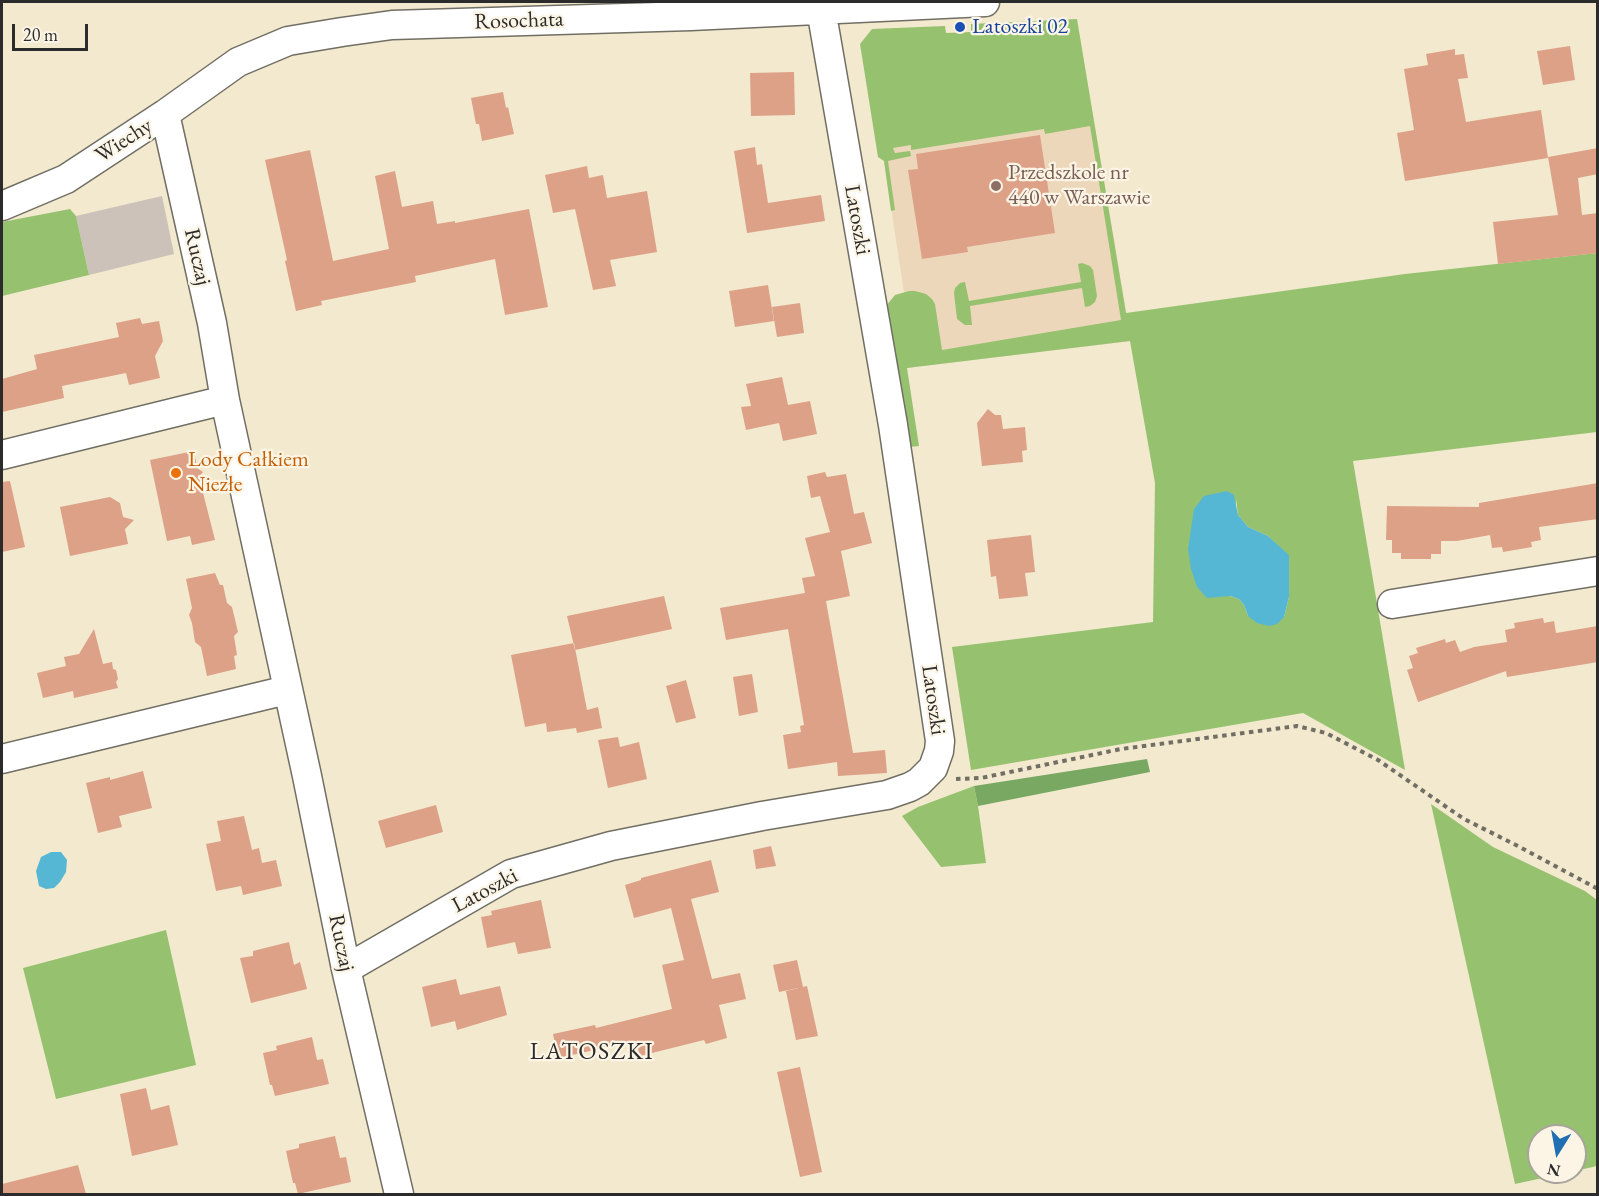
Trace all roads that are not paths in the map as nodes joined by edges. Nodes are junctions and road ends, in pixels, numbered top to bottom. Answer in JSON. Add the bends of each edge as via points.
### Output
{"nodes":[{"id":1,"x":985,"y":2,"type":"edge"},
{"id":2,"x":826,"y":7,"type":"edge"},
{"id":3,"x":238,"y":62,"type":"joint"},
{"id":4,"x":165,"y":114,"type":"junction"},
{"id":5,"x":2,"y":206,"type":"edge"},
{"id":6,"x":225,"y":400,"type":"junction"},
{"id":7,"x":2,"y":455,"type":"edge"},
{"id":8,"x":1598,"y":571,"type":"edge"},
{"id":9,"x":1392,"y":604,"type":"dead end"},
{"id":10,"x":287,"y":690,"type":"junction"},
{"id":11,"x":2,"y":759,"type":"edge"},
{"id":12,"x":346,"y":969,"type":"junction"},
{"id":13,"x":399,"y":1194,"type":"edge"}],
"edges":[{"from":1,"to":2,"type":"street","name":"Rosochata"},
{"from":2,"to":3,"type":"street","name":"Rosochata","via":[[691,16],[392,26],[288,41]]},
{"from":2,"to":12,"type":"street","name":"Latoszki","via":[[940,741],[933,768],[919,782],[887,795],[611,846],[511,874]]},
{"from":3,"to":4,"type":"street","name":"Wiechy"},
{"from":4,"to":5,"type":"street","name":"Wiechy","via":[[66,179]]},
{"from":4,"to":6,"type":"street","name":"Ruczaj","via":[[212,323]]},
{"from":6,"to":7,"type":"street"},
{"from":6,"to":10,"type":"street","name":"Ruczaj"},
{"from":8,"to":9,"type":"street"},
{"from":10,"to":11,"type":"street"},
{"from":10,"to":12,"type":"street","name":"Ruczaj"},
{"from":12,"to":13,"type":"street","name":"Ruczaj"}]}
